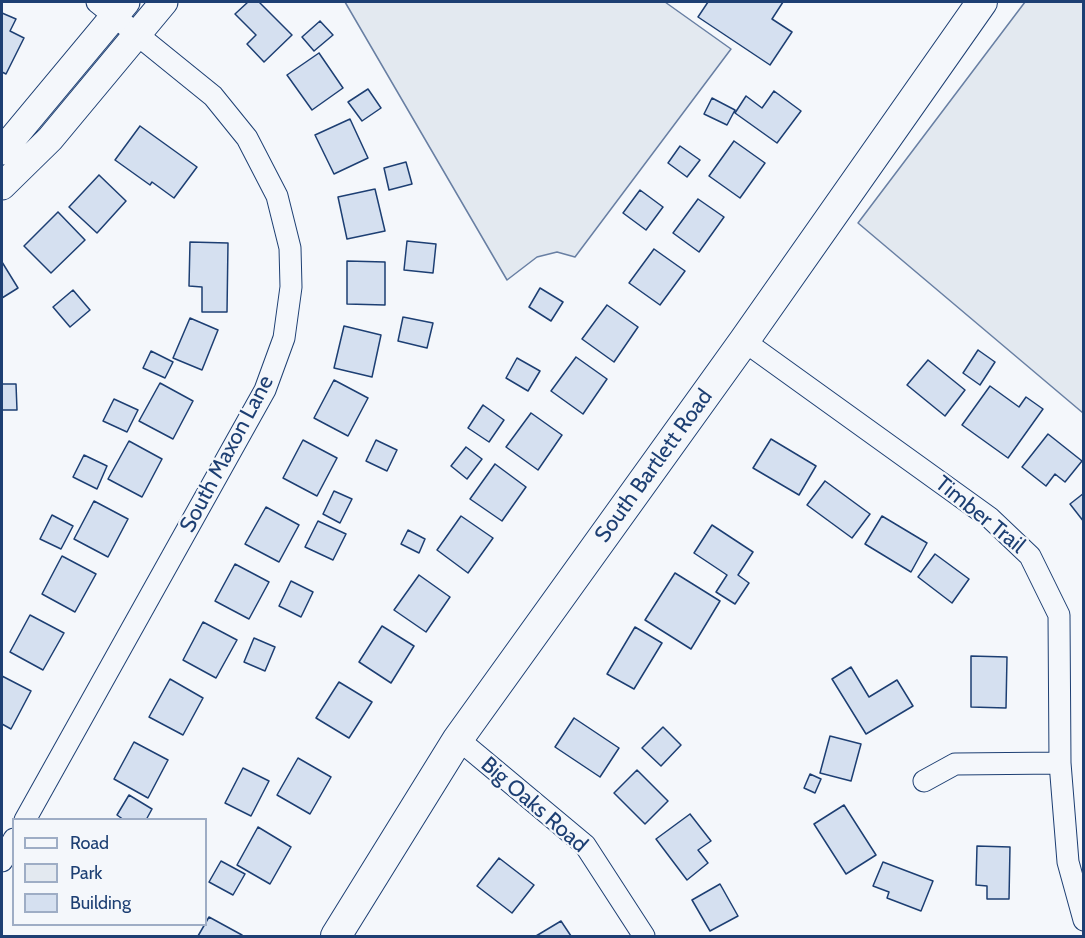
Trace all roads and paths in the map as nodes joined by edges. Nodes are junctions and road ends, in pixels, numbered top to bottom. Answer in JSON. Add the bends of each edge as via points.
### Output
{"nodes":[{"id":1,"x":164,"y":2,"type":"edge"},
{"id":2,"x":982,"y":2,"type":"edge"},
{"id":3,"x":113,"y":6,"type":"edge"},
{"id":4,"x":137,"y":35,"type":"junction"},
{"id":5,"x":2,"y":151,"type":"edge"},
{"id":6,"x":2,"y":186,"type":"edge"},
{"id":7,"x":744,"y":341,"type":"junction"},
{"id":8,"x":459,"y":739,"type":"junction"},
{"id":9,"x":1060,"y":763,"type":"junction"},
{"id":10,"x":924,"y":781,"type":"dead end"},
{"id":11,"x":25,"y":818,"type":"edge"},
{"id":12,"x":12,"y":843,"type":"edge"},
{"id":13,"x":2,"y":861,"type":"edge"},
{"id":14,"x":1083,"y":920,"type":"edge"},
{"id":15,"x":336,"y":936,"type":"edge"},
{"id":16,"x":644,"y":936,"type":"edge"}],
"edges":[{"from":1,"to":4,"type":"street"},
{"from":2,"to":7,"type":"main road","name":"South Bartlett Road"},
{"from":3,"to":4,"type":"street","name":"South Maxon Lane"},
{"from":3,"to":5,"type":"street"},
{"from":4,"to":6,"type":"street","via":[[50,139]]},
{"from":4,"to":11,"type":"street","name":"South Maxon Lane","via":[[213,96],[247,138],[263,166],[277,196],[290,248],[289,312],[265,390]]},
{"from":7,"to":8,"type":"main road","name":"South Bartlett Road"},
{"from":7,"to":9,"type":"street","name":"Timber Trail","via":[[990,518],[1030,556],[1059,615]]},
{"from":8,"to":15,"type":"main road","name":"South Bartlett Road"},
{"from":8,"to":16,"type":"street","name":"Big Oaks Road","via":[[585,845]]},
{"from":9,"to":10,"type":"street","via":[[955,764]]},
{"from":9,"to":14,"type":"street","name":"Timber Trail","via":[[1068,862]]},
{"from":12,"to":13,"type":"street"}]}
